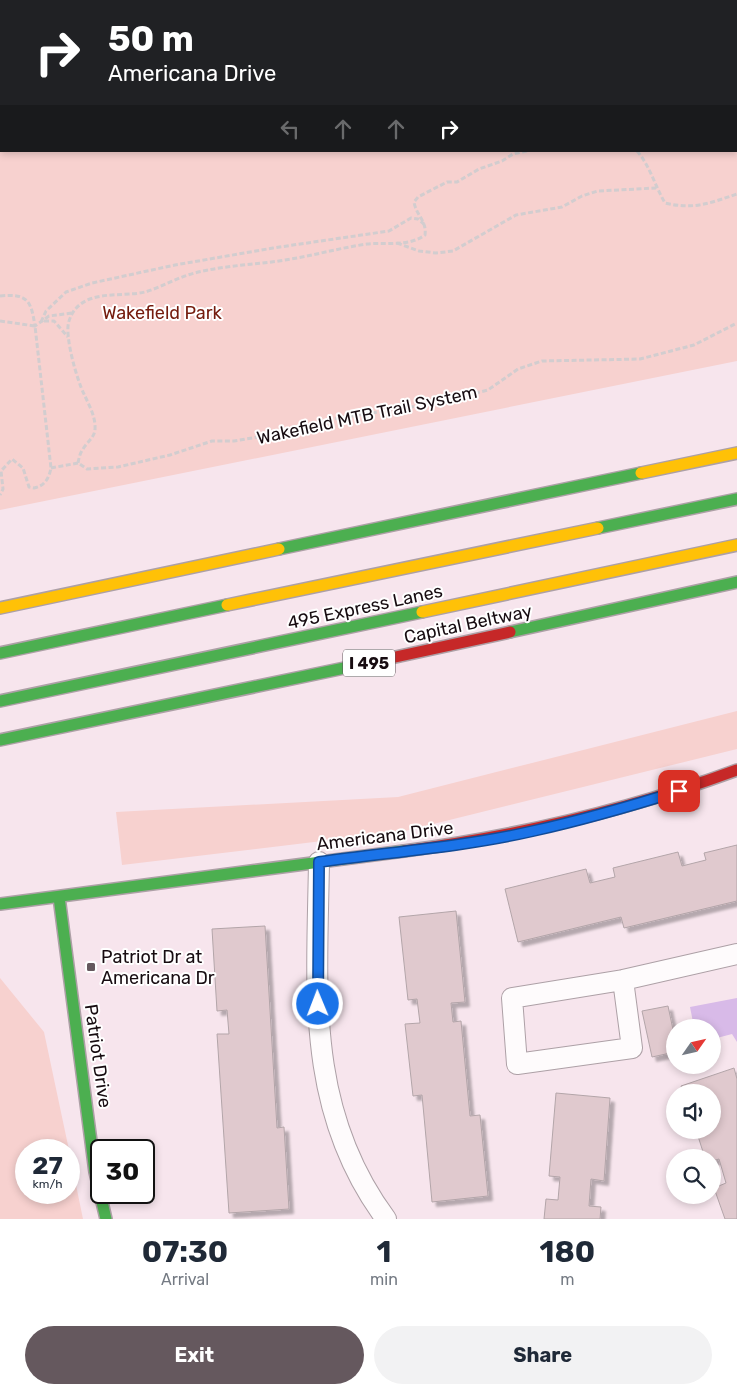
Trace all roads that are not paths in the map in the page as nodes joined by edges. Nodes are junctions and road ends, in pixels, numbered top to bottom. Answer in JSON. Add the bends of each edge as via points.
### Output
{"nodes":[{"id":1,"x":737,"y":453,"type":"edge"},
{"id":2,"x":737,"y":499,"type":"edge"},
{"id":3,"x":737,"y":545,"type":"edge"},
{"id":4,"x":737,"y":582,"type":"edge"},
{"id":5,"x":0,"y":608,"type":"edge"},
{"id":6,"x":0,"y":653,"type":"edge"},
{"id":7,"x":0,"y":701,"type":"edge"},
{"id":8,"x":0,"y":740,"type":"edge"},
{"id":9,"x":737,"y":770,"type":"edge"},
{"id":10,"x":319,"y":862,"type":"junction"},
{"id":11,"x":59,"y":897,"type":"junction"},
{"id":12,"x":0,"y":904,"type":"edge"},
{"id":13,"x":737,"y":954,"type":"edge"},
{"id":14,"x":623,"y":980,"type":"junction"},
{"id":15,"x":106,"y":1219,"type":"edge"},
{"id":16,"x":386,"y":1219,"type":"edge"}],
"edges":[{"from":1,"to":5,"type":"main road"},
{"from":2,"to":6,"type":"main road","name":"495 Express Lanes"},
{"from":3,"to":7,"type":"main road","name":"495 Express Lanes","number":"I 495"},
{"from":4,"to":8,"type":"main road","name":"Capital Beltway","number":"I 495"},
{"from":9,"to":10,"type":"main road","name":"Americana Drive","via":[[608,813],[532,832]]},
{"from":10,"to":11,"type":"main road","name":"Americana Drive"},
{"from":10,"to":16,"type":"street","via":[[318,1022],[324,1070],[345,1150],[354,1171]]},
{"from":11,"to":12,"type":"main road","name":"Americana Drive"},
{"from":11,"to":15,"type":"main road","name":"Patriot Drive","via":[[95,1172]]},
{"from":13,"to":14,"type":"street"},
{"from":14,"to":14,"type":"street","via":[[632,1048],[517,1064],[512,998]]}]}
